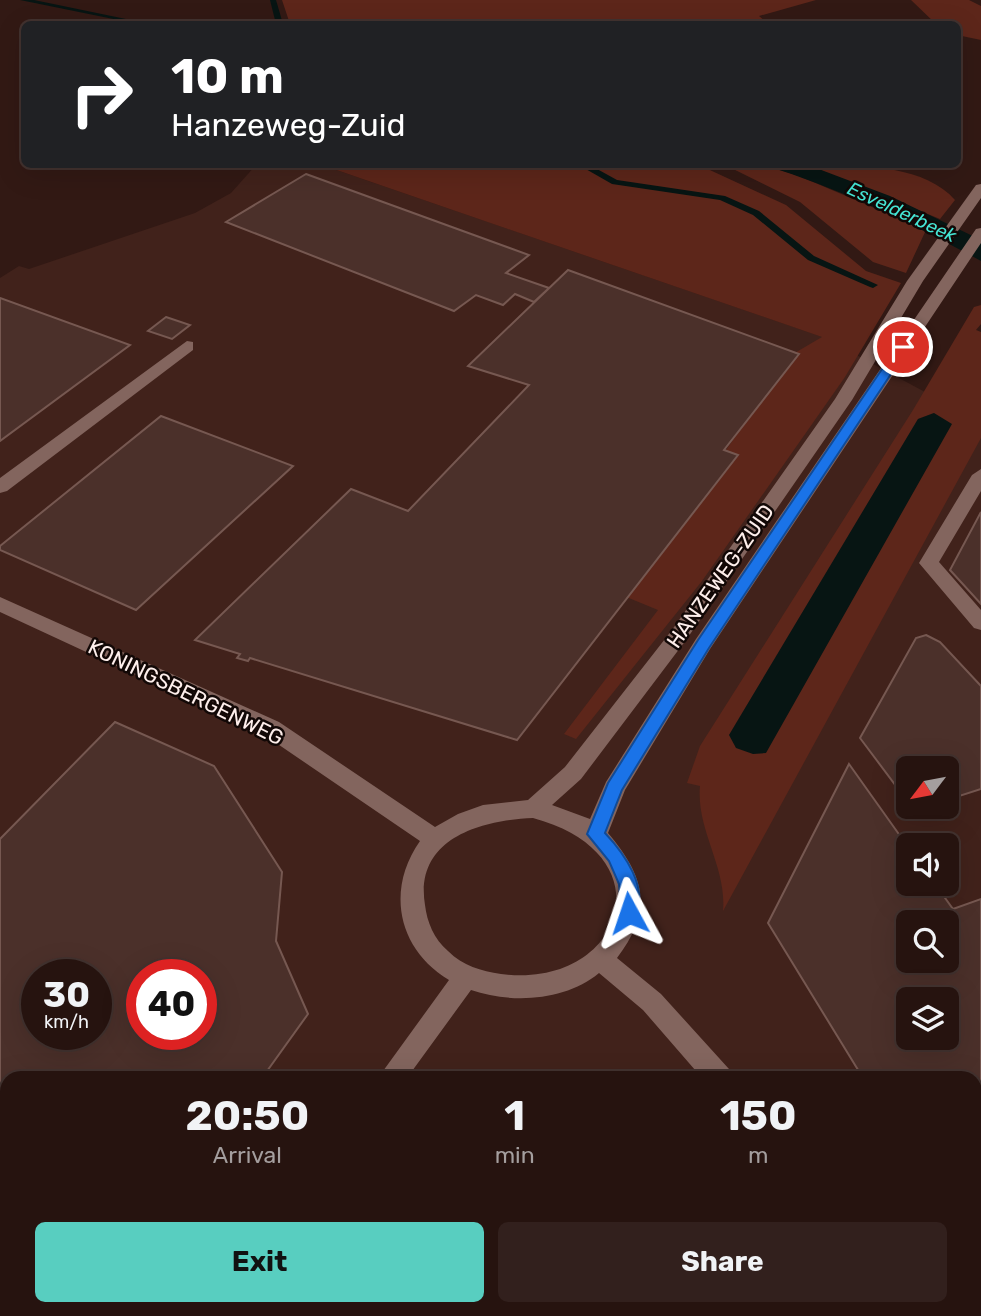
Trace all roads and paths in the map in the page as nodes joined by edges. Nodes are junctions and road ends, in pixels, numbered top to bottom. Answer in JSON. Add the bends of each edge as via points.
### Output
{"nodes":[{"id":1,"x":981,"y":188,"type":"edge"},
{"id":2,"x":981,"y":232,"type":"edge"},
{"id":3,"x":187,"y":346,"type":"dead end"},
{"id":4,"x":981,"y":475,"type":"edge"},
{"id":5,"x":0,"y":487,"type":"edge"},
{"id":6,"x":0,"y":604,"type":"edge"},
{"id":7,"x":981,"y":623,"type":"edge"},
{"id":8,"x":533,"y":809,"type":"junction"},
{"id":9,"x":596,"y":834,"type":"junction"},
{"id":10,"x":435,"y":839,"type":"junction"},
{"id":11,"x":602,"y":960,"type":"junction"},
{"id":12,"x":466,"y":978,"type":"junction"},
{"id":13,"x":396,"y":1071,"type":"edge"},
{"id":14,"x":713,"y":1071,"type":"edge"}],
"edges":[{"from":1,"to":8,"type":"street","name":"HANZEWEG-ZUID","via":[[933,253],[843,400],[679,635],[573,773]]},
{"from":2,"to":9,"type":"street","name":"HANZEWEG-ZUID","via":[[703,644],[614,788]]},
{"from":3,"to":5,"type":"street"},
{"from":4,"to":7,"type":"street","via":[[929,563]]},
{"from":6,"to":10,"type":"street","name":"KONINGSBERGENWEG","via":[[271,728]]},
{"from":8,"to":9,"type":"street","via":[[568,819]]},
{"from":8,"to":10,"type":"street","via":[[497,810],[464,820]]},
{"from":9,"to":11,"type":"street","via":[[616,857],[628,884],[629,913],[618,940]]},
{"from":10,"to":12,"type":"street","via":[[418,861],[410,886],[411,912],[421,938],[439,960]]},
{"from":11,"to":12,"type":"street","via":[[569,980],[535,989],[500,987]]},
{"from":11,"to":14,"type":"street","via":[[652,1002]]},
{"from":12,"to":13,"type":"street"}]}
